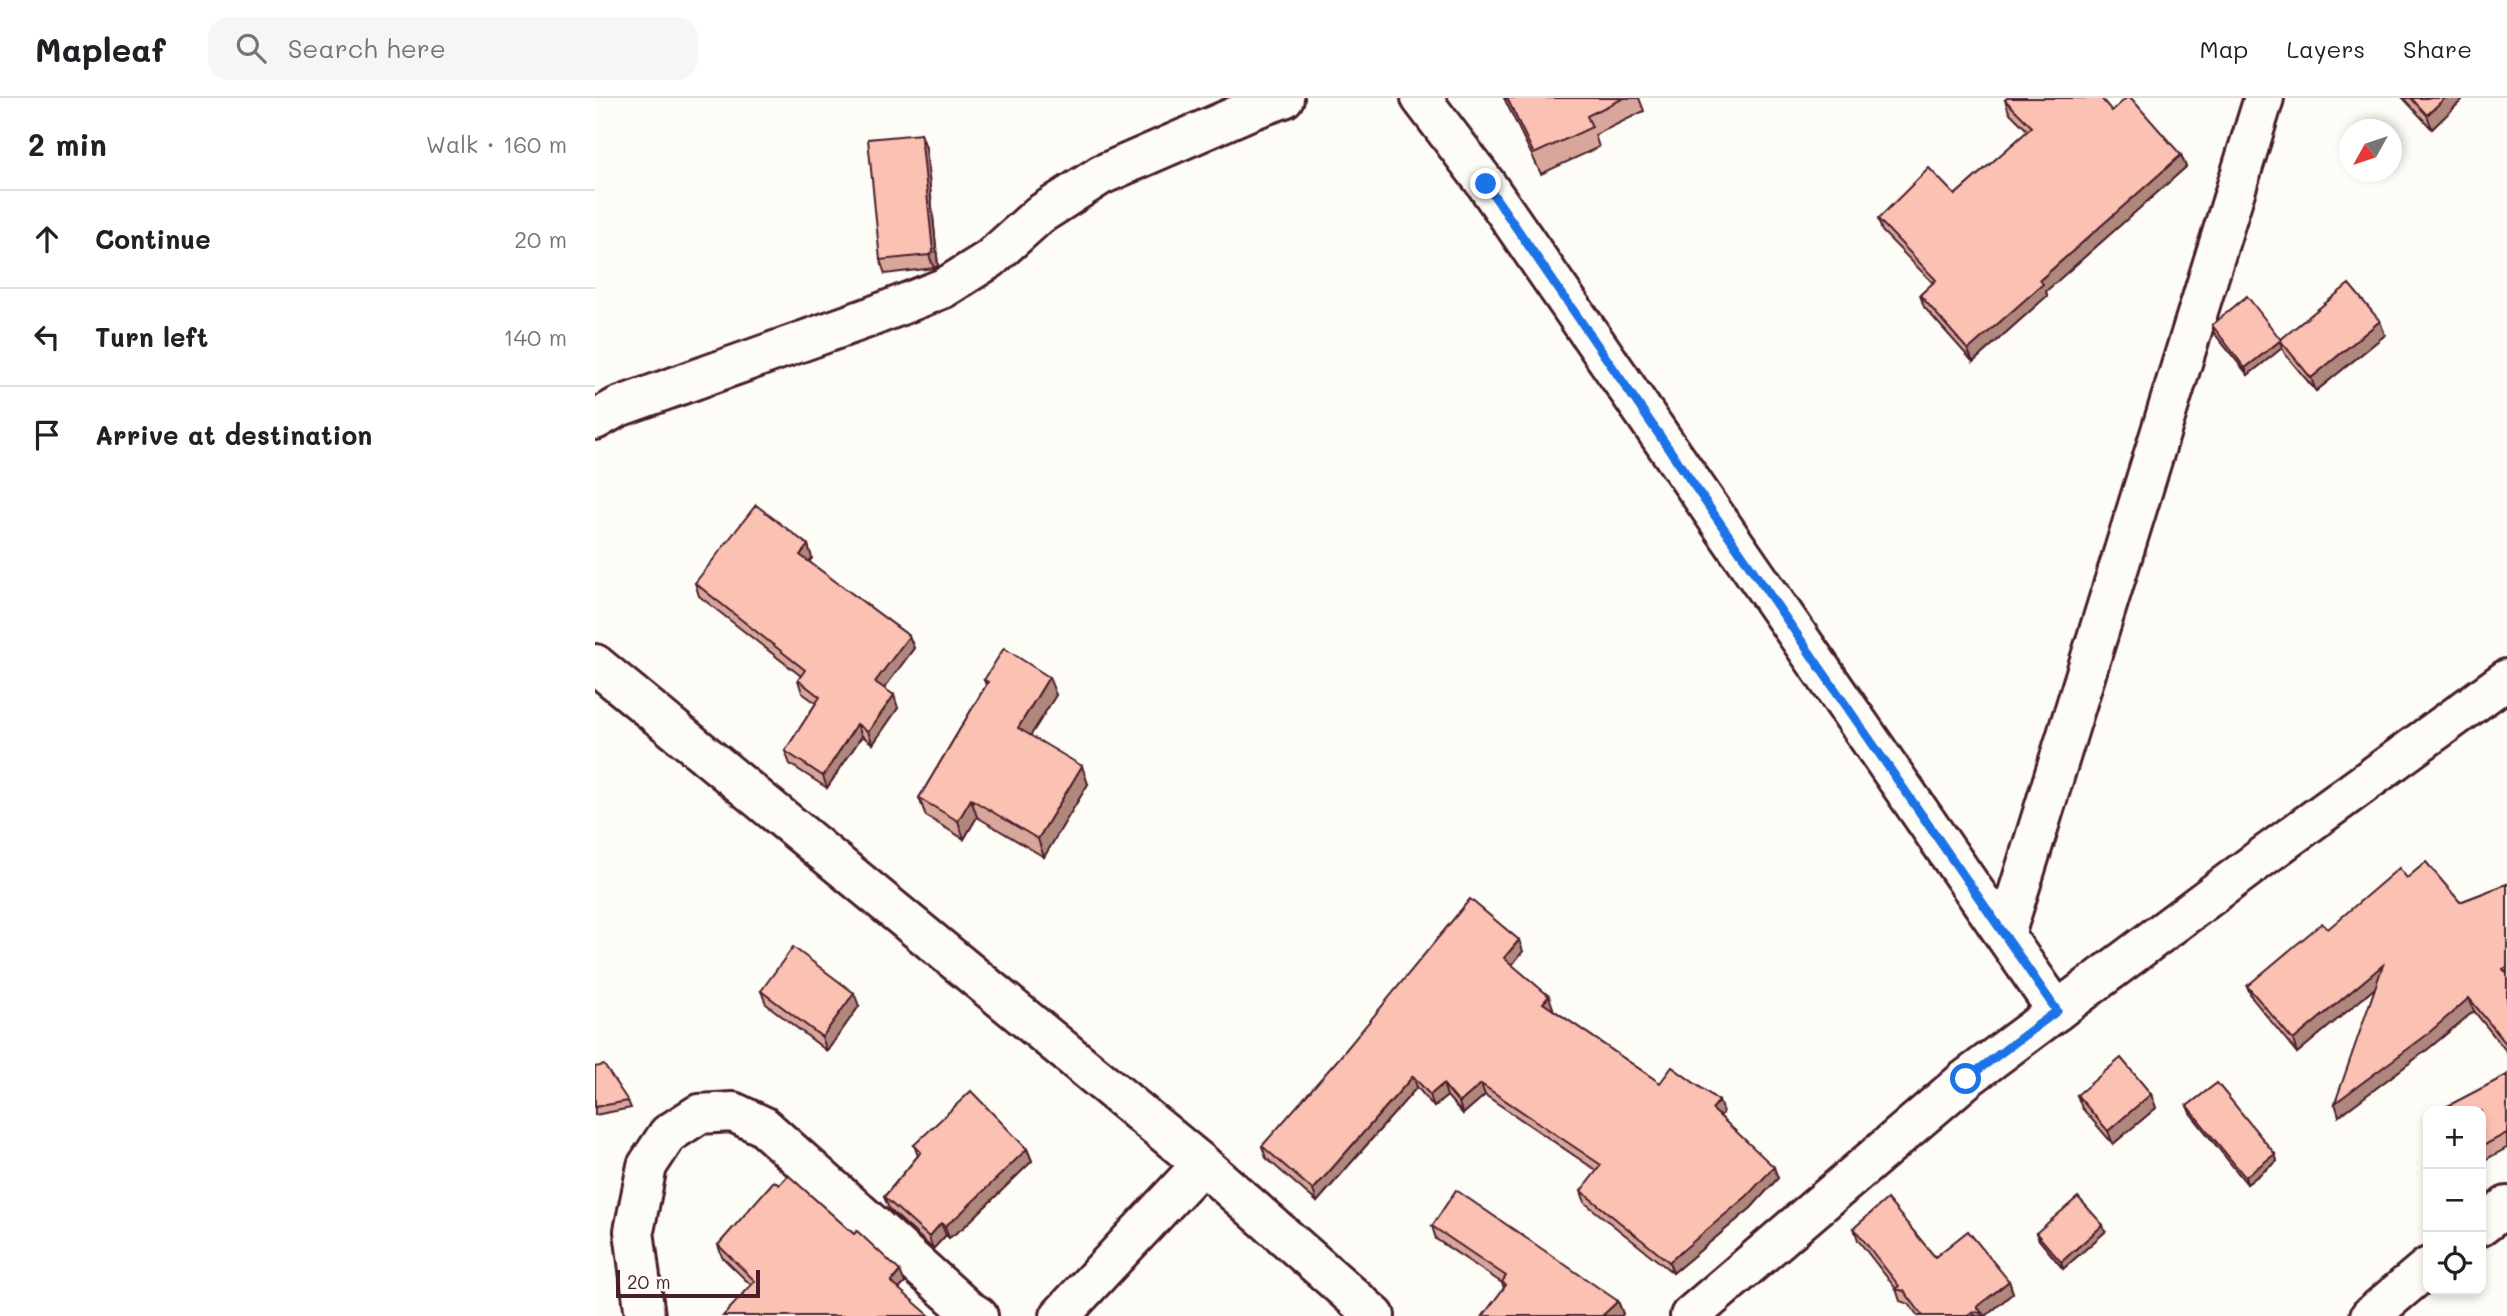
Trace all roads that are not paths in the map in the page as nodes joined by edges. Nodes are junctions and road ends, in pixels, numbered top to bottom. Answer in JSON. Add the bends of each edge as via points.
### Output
{"nodes":[{"id":1,"x":1284,"y":98,"type":"edge"},
{"id":2,"x":1421,"y":98,"type":"edge"},
{"id":3,"x":2264,"y":98,"type":"edge"},
{"id":4,"x":595,"y":420,"type":"edge"},
{"id":5,"x":595,"y":664,"type":"edge"},
{"id":6,"x":2507,"y":680,"type":"edge"},
{"id":7,"x":2005,"y":935,"type":"junction"},
{"id":8,"x":2057,"y":1011,"type":"junction"},
{"id":9,"x":1202,"y":1164,"type":"junction"},
{"id":10,"x":2507,"y":1206,"type":"edge"},
{"id":11,"x":2486,"y":1222,"type":"edge"},
{"id":12,"x":2423,"y":1271,"type":"edge"},
{"id":13,"x":645,"y":1316,"type":"edge"},
{"id":14,"x":978,"y":1316,"type":"edge"},
{"id":15,"x":1060,"y":1316,"type":"edge"},
{"id":16,"x":1375,"y":1316,"type":"edge"},
{"id":17,"x":1690,"y":1316,"type":"edge"},
{"id":18,"x":2370,"y":1316,"type":"edge"}],
"edges":[{"from":1,"to":4,"type":"street","via":[[1101,175],[1038,215],[991,260],[944,288],[618,407]]},
{"from":2,"to":7,"type":"street","via":[[1486,184]]},
{"from":3,"to":7,"type":"street"},
{"from":5,"to":9,"type":"street"},
{"from":6,"to":8,"type":"street"},
{"from":7,"to":8,"type":"street"},
{"from":8,"to":17,"type":"street","via":[[1966,1079]]},
{"from":9,"to":15,"type":"street"},
{"from":9,"to":16,"type":"street"},
{"from":10,"to":11,"type":"street"},
{"from":12,"to":18,"type":"street"},
{"from":13,"to":14,"type":"street","via":[[634,1231],[647,1166],[668,1134],[699,1114],[733,1112],[763,1126]]}]}
